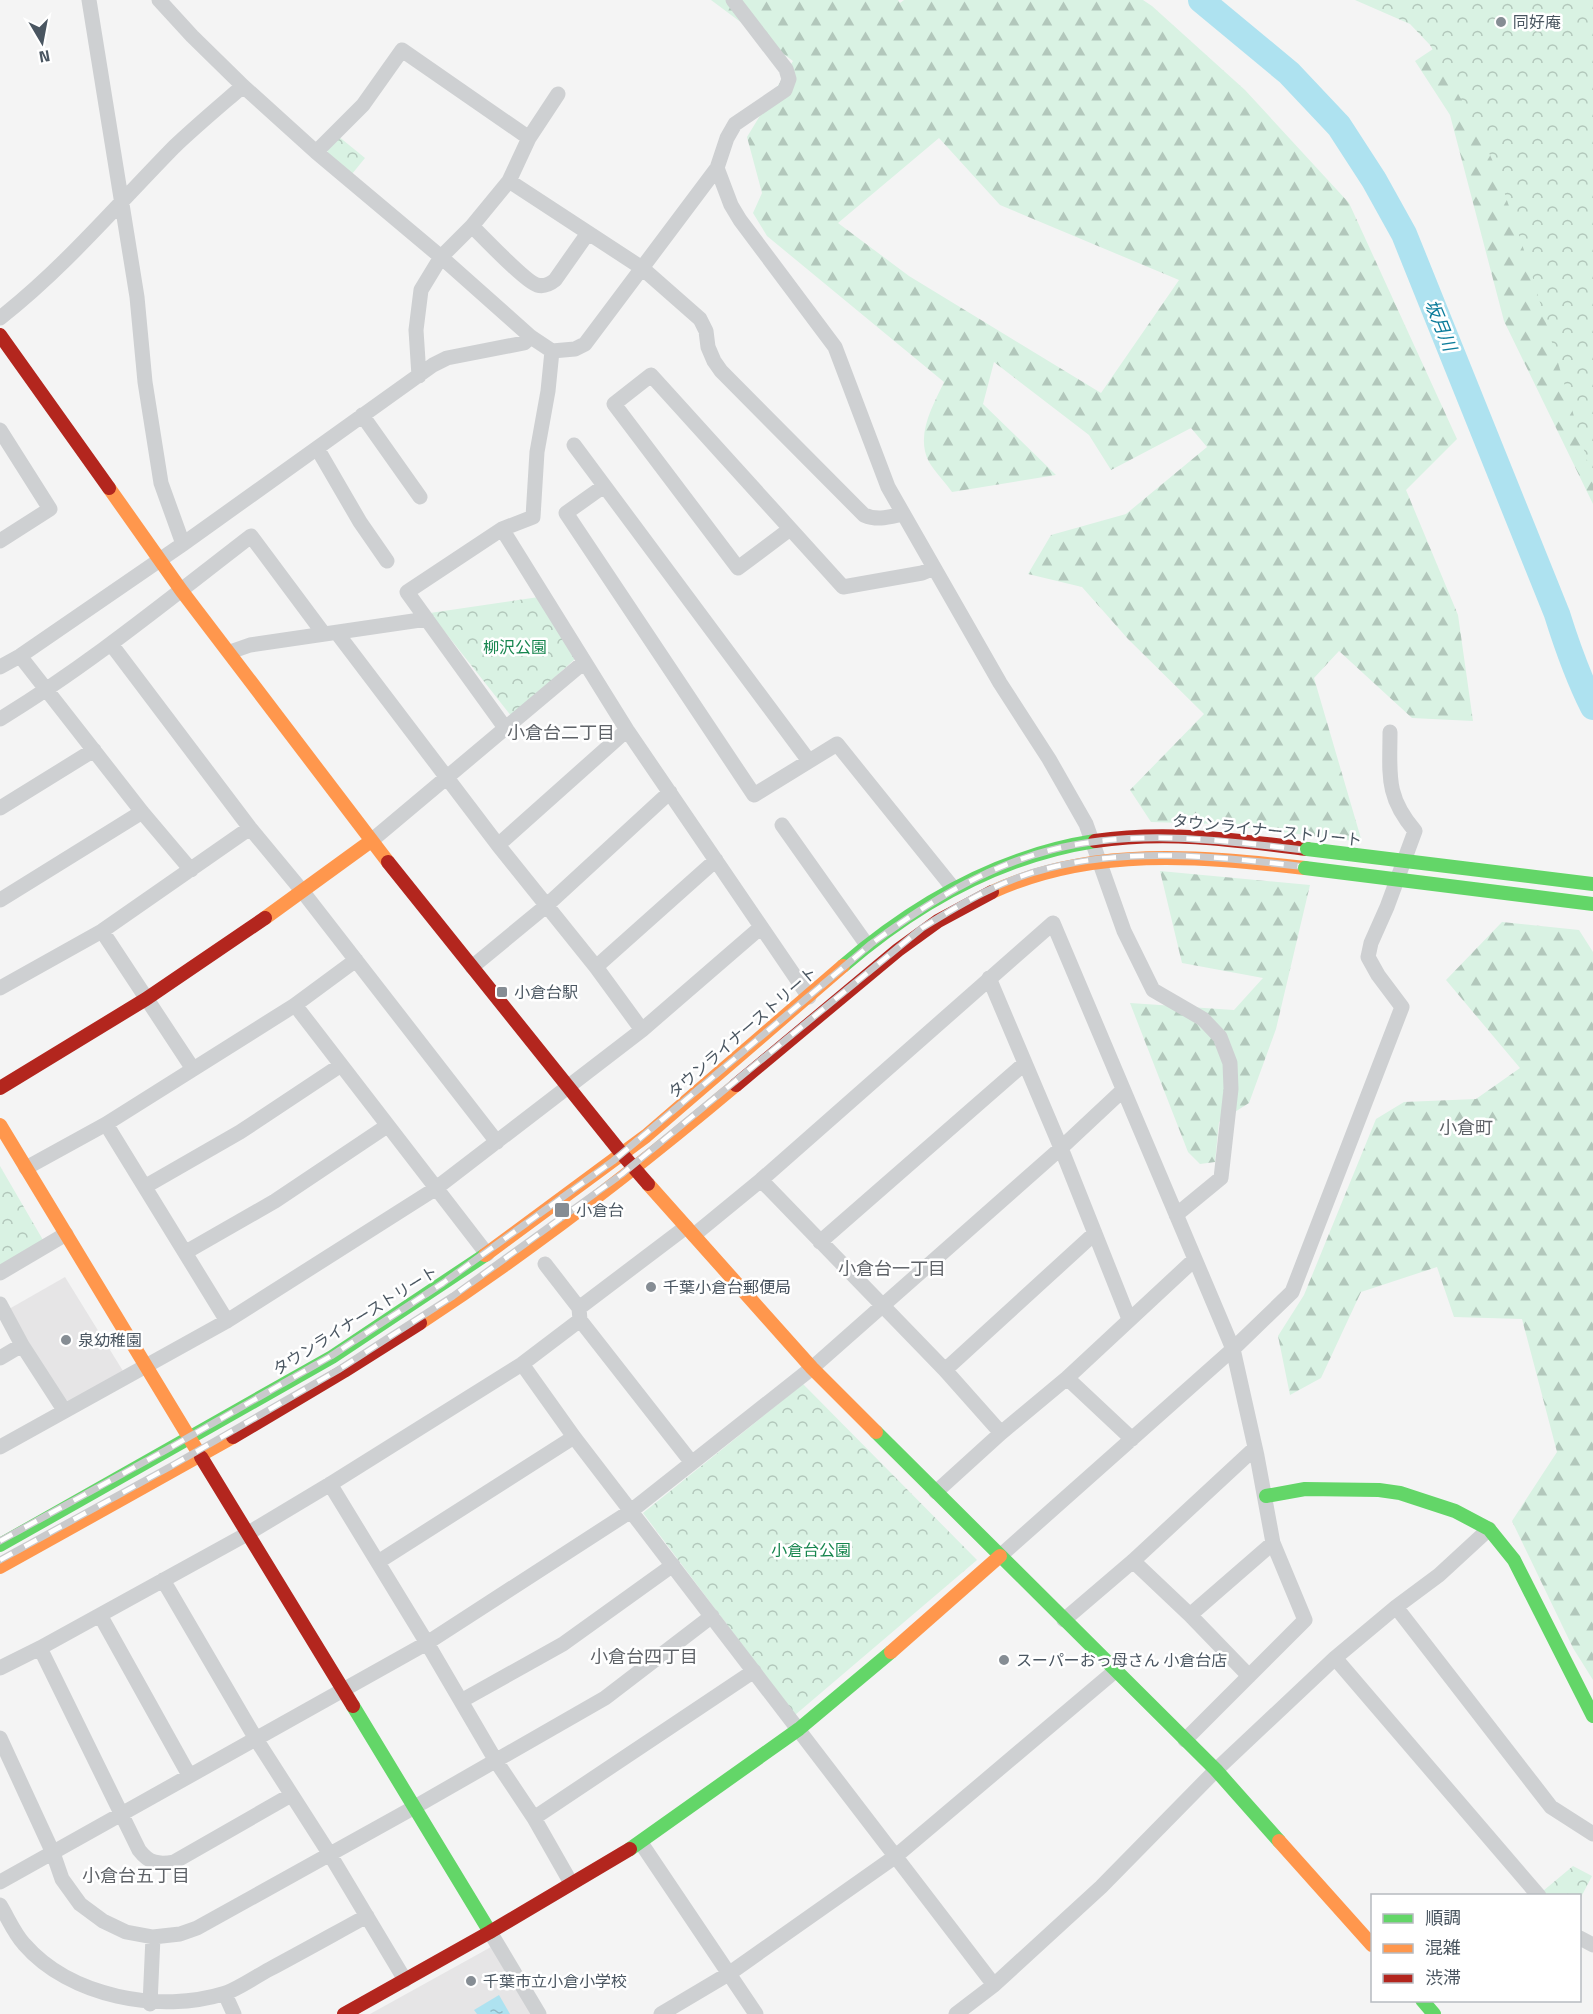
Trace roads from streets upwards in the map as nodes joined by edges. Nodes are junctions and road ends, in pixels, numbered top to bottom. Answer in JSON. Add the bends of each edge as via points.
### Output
{"nodes":[{"id":1,"x":89,"y":0,"type":"edge"},
{"id":2,"x":159,"y":0,"type":"edge"},
{"id":3,"x":734,"y":0,"type":"edge"},
{"id":4,"x":243,"y":86,"type":"junction"},
{"id":5,"x":558,"y":94,"type":"dead end"},
{"id":6,"x":529,"y":138,"type":"junction"},
{"id":7,"x":316,"y":152,"type":"junction"},
{"id":8,"x":717,"y":168,"type":"junction"},
{"id":9,"x":509,"y":180,"type":"junction"},
{"id":10,"x":122,"y":202,"type":"junction"},
{"id":11,"x":472,"y":226,"type":"junction"},
{"id":12,"x":588,"y":233,"type":"junction"},
{"id":13,"x":441,"y":257,"type":"junction"},
{"id":14,"x":642,"y":268,"type":"junction"},
{"id":15,"x":0,"y":318,"type":"edge"},
{"id":16,"x":0,"y":335,"type":"edge"},
{"id":17,"x":531,"y":337,"type":"junction"},
{"id":18,"x":552,"y":351,"type":"junction"},
{"id":19,"x":419,"y":376,"type":"junction"},
{"id":20,"x":362,"y":415,"type":"junction"},
{"id":21,"x":0,"y":430,"type":"edge"},
{"id":22,"x":574,"y":445,"type":"dead end"},
{"id":23,"x":317,"y":448,"type":"junction"},
{"id":24,"x":604,"y":486,"type":"junction"},
{"id":25,"x":420,"y":496,"type":"dead end"},
{"id":26,"x":903,"y":514,"type":"junction"},
{"id":27,"x":502,"y":529,"type":"junction"},
{"id":28,"x":790,"y":529,"type":"junction"},
{"id":29,"x":0,"y":541,"type":"edge"},
{"id":30,"x":183,"y":544,"type":"junction"},
{"id":31,"x":160,"y":560,"type":"junction"},
{"id":32,"x":387,"y":561,"type":"dead end"},
{"id":33,"x":934,"y":568,"type":"junction"},
{"id":34,"x":181,"y":590,"type":"junction"},
{"id":35,"x":427,"y":619,"type":"junction"},
{"id":36,"x":331,"y":634,"type":"junction"},
{"id":37,"x":111,"y":644,"type":"junction"},
{"id":38,"x":230,"y":652,"type":"junction"},
{"id":39,"x":20,"y":656,"type":"junction"},
{"id":40,"x":583,"y":663,"type":"junction"},
{"id":41,"x":0,"y":667,"type":"edge"},
{"id":42,"x":48,"y":690,"type":"junction"},
{"id":43,"x":0,"y":719,"type":"edge"},
{"id":44,"x":506,"y":729,"type":"junction"},
{"id":45,"x":627,"y":730,"type":"junction"},
{"id":46,"x":1390,"y":732,"type":"dead end"},
{"id":47,"x":94,"y":750,"type":"junction"},
{"id":48,"x":809,"y":761,"type":"junction"},
{"id":49,"x":447,"y":778,"type":"junction"},
{"id":50,"x":670,"y":792,"type":"junction"},
{"id":51,"x":0,"y":808,"type":"edge"},
{"id":52,"x":142,"y":812,"type":"junction"},
{"id":53,"x":782,"y":825,"type":"dead end"},
{"id":54,"x":250,"y":828,"type":"junction"},
{"id":55,"x":1092,"y":840,"type":"junction"},
{"id":56,"x":371,"y":841,"type":"junction"},
{"id":57,"x":498,"y":844,"type":"junction"},
{"id":58,"x":716,"y":860,"type":"junction"},
{"id":59,"x":1100,"y":861,"type":"junction"},
{"id":60,"x":191,"y":870,"type":"junction"},
{"id":61,"x":1593,"y":884,"type":"edge"},
{"id":62,"x":953,"y":888,"type":"junction"},
{"id":63,"x":303,"y":892,"type":"junction"},
{"id":64,"x":0,"y":900,"type":"edge"},
{"id":65,"x":1593,"y":904,"type":"edge"},
{"id":66,"x":546,"y":906,"type":"junction"},
{"id":67,"x":760,"y":928,"type":"junction"},
{"id":68,"x":102,"y":931,"type":"junction"},
{"id":69,"x":867,"y":945,"type":"junction"},
{"id":70,"x":356,"y":960,"type":"junction"},
{"id":71,"x":472,"y":967,"type":"junction"},
{"id":72,"x":596,"y":967,"type":"junction"},
{"id":73,"x":989,"y":978,"type":"junction"},
{"id":74,"x":2,"y":983,"type":"edge"},
{"id":75,"x":809,"y":996,"type":"junction"},
{"id":76,"x":146,"y":999,"type":"junction"},
{"id":77,"x":295,"y":1005,"type":"junction"},
{"id":78,"x":642,"y":1030,"type":"junction"},
{"id":79,"x":1025,"y":1063,"type":"junction"},
{"id":80,"x":341,"y":1065,"type":"junction"},
{"id":81,"x":193,"y":1069,"type":"junction"},
{"id":82,"x":0,"y":1088,"type":"edge"},
{"id":83,"x":569,"y":1088,"type":"junction"},
{"id":84,"x":1123,"y":1090,"type":"junction"},
{"id":85,"x":0,"y":1125,"type":"edge"},
{"id":86,"x":106,"y":1125,"type":"junction"},
{"id":87,"x":387,"y":1126,"type":"junction"},
{"id":88,"x":497,"y":1142,"type":"junction"},
{"id":89,"x":1061,"y":1148,"type":"junction"},
{"id":90,"x":622,"y":1154,"type":"junction"},
{"id":91,"x":26,"y":1168,"type":"junction"},
{"id":92,"x":635,"y":1168,"type":"junction"},
{"id":93,"x":761,"y":1180,"type":"junction"},
{"id":94,"x":146,"y":1186,"type":"junction"},
{"id":95,"x":435,"y":1189,"type":"junction"},
{"id":96,"x":1176,"y":1215,"type":"junction"},
{"id":97,"x":690,"y":1231,"type":"junction"},
{"id":98,"x":1095,"y":1233,"type":"junction"},
{"id":99,"x":66,"y":1234,"type":"junction"},
{"id":100,"x":820,"y":1242,"type":"junction"},
{"id":101,"x":186,"y":1252,"type":"junction"},
{"id":102,"x":487,"y":1254,"type":"junction"},
{"id":103,"x":1195,"y":1259,"type":"junction"},
{"id":104,"x":544,"y":1264,"type":"dead end"},
{"id":105,"x":0,"y":1273,"type":"edge"},
{"id":106,"x":0,"y":1304,"type":"edge"},
{"id":107,"x":881,"y":1305,"type":"junction"},
{"id":108,"x":580,"y":1314,"type":"junction"},
{"id":109,"x":1129,"y":1319,"type":"junction"},
{"id":110,"x":227,"y":1321,"type":"junction"},
{"id":111,"x":22,"y":1345,"type":"junction"},
{"id":112,"x":1233,"y":1349,"type":"junction"},
{"id":113,"x":0,"y":1358,"type":"edge"},
{"id":114,"x":522,"y":1364,"type":"junction"},
{"id":115,"x":147,"y":1367,"type":"junction"},
{"id":116,"x":812,"y":1368,"type":"junction"},
{"id":117,"x":945,"y":1370,"type":"junction"},
{"id":118,"x":1067,"y":1378,"type":"junction"},
{"id":119,"x":64,"y":1410,"type":"junction"},
{"id":120,"x":1001,"y":1433,"type":"junction"},
{"id":121,"x":574,"y":1437,"type":"junction"},
{"id":122,"x":190,"y":1438,"type":"junction"},
{"id":123,"x":1132,"y":1439,"type":"junction"},
{"id":124,"x":0,"y":1447,"type":"edge"},
{"id":125,"x":1256,"y":1448,"type":"junction"},
{"id":126,"x":201,"y":1455,"type":"junction"},
{"id":127,"x":692,"y":1463,"type":"junction"},
{"id":128,"x":330,"y":1484,"type":"junction"},
{"id":129,"x":936,"y":1492,"type":"junction"},
{"id":130,"x":1266,"y":1496,"type":"junction"},
{"id":131,"x":631,"y":1511,"type":"junction"},
{"id":132,"x":1490,"y":1529,"type":"junction"},
{"id":133,"x":247,"y":1534,"type":"junction"},
{"id":134,"x":1273,"y":1543,"type":"junction"},
{"id":135,"x":0,"y":1545,"type":"edge"},
{"id":136,"x":1000,"y":1556,"type":"junction"},
{"id":137,"x":1133,"y":1561,"type":"junction"},
{"id":138,"x":378,"y":1562,"type":"junction"},
{"id":139,"x":673,"y":1565,"type":"junction"},
{"id":140,"x":0,"y":1567,"type":"edge"},
{"id":141,"x":163,"y":1580,"type":"junction"},
{"id":142,"x":1396,"y":1607,"type":"junction"},
{"id":143,"x":100,"y":1615,"type":"junction"},
{"id":144,"x":1190,"y":1615,"type":"junction"},
{"id":145,"x":712,"y":1616,"type":"junction"},
{"id":146,"x":1064,"y":1620,"type":"junction"},
{"id":147,"x":428,"y":1643,"type":"junction"},
{"id":148,"x":40,"y":1648,"type":"junction"},
{"id":149,"x":1335,"y":1658,"type":"junction"},
{"id":150,"x":0,"y":1668,"type":"edge"},
{"id":151,"x":754,"y":1671,"type":"junction"},
{"id":152,"x":1114,"y":1671,"type":"junction"},
{"id":153,"x":1249,"y":1676,"type":"junction"},
{"id":154,"x":341,"y":1690,"type":"junction"},
{"id":155,"x":461,"y":1701,"type":"junction"},
{"id":156,"x":1593,"y":1716,"type":"edge"},
{"id":157,"x":799,"y":1729,"type":"junction"},
{"id":158,"x":0,"y":1738,"type":"edge"},
{"id":159,"x":256,"y":1739,"type":"junction"},
{"id":160,"x":1185,"y":1740,"type":"junction"},
{"id":161,"x":496,"y":1761,"type":"junction"},
{"id":162,"x":1216,"y":1770,"type":"junction"},
{"id":163,"x":189,"y":1775,"type":"junction"},
{"id":164,"x":291,"y":1796,"type":"junction"},
{"id":165,"x":413,"y":1808,"type":"junction"},
{"id":166,"x":122,"y":1815,"type":"junction"},
{"id":167,"x":534,"y":1818,"type":"junction"},
{"id":168,"x":1593,"y":1834,"type":"edge"},
{"id":169,"x":641,"y":1843,"type":"junction"},
{"id":170,"x":53,"y":1853,"type":"junction"},
{"id":171,"x":329,"y":1853,"type":"junction"},
{"id":172,"x":896,"y":1856,"type":"junction"},
{"id":173,"x":0,"y":1882,"type":"edge"},
{"id":174,"x":571,"y":1883,"type":"junction"},
{"id":175,"x":1537,"y":1894,"type":"edge"},
{"id":176,"x":0,"y":1905,"type":"edge"},
{"id":177,"x":367,"y":1916,"type":"junction"},
{"id":178,"x":490,"y":1932,"type":"junction"},
{"id":179,"x":153,"y":1937,"type":"junction"},
{"id":180,"x":1371,"y":1944,"type":"edge"},
{"id":181,"x":730,"y":1973,"type":"junction"},
{"id":182,"x":405,"y":1980,"type":"junction"},
{"id":183,"x":994,"y":1985,"type":"junction"},
{"id":184,"x":225,"y":1994,"type":"junction"},
{"id":185,"x":1423,"y":2002,"type":"edge"},
{"id":186,"x":150,"y":2004,"type":"junction"},
{"id":187,"x":234,"y":2014,"type":"edge"},
{"id":188,"x":344,"y":2014,"type":"edge"},
{"id":189,"x":539,"y":2014,"type":"edge"},
{"id":190,"x":661,"y":2014,"type":"edge"},
{"id":191,"x":756,"y":2014,"type":"edge"},
{"id":192,"x":956,"y":2014,"type":"edge"},
{"id":193,"x":1434,"y":2014,"type":"edge"}],
"edges":[{"from":1,"to":10,"type":"street"},
{"from":2,"to":4,"type":"street"},
{"from":3,"to":8,"type":"street","via":[[786,69],[789,79],[785,90],[735,124]]},
{"from":4,"to":7,"type":"street"},
{"from":4,"to":10,"type":"street","via":[[175,146]]},
{"from":5,"to":6,"type":"street"},
{"from":6,"to":7,"type":"street","via":[[402,50],[363,105]]},
{"from":6,"to":9,"type":"street"},
{"from":7,"to":13,"type":"street"},
{"from":8,"to":14,"type":"street"},
{"from":8,"to":26,"type":"street","via":[[730,205],[835,347],[888,487]]},
{"from":9,"to":11,"type":"street"},
{"from":9,"to":12,"type":"street"},
{"from":10,"to":15,"type":"street","via":[[29,296]]},
{"from":10,"to":30,"type":"street","via":[[161,483]]},
{"from":11,"to":12,"type":"street","via":[[529,280],[541,286],[555,280]]},
{"from":11,"to":13,"type":"street"},
{"from":12,"to":14,"type":"street"},
{"from":13,"to":17,"type":"street"},
{"from":13,"to":19,"type":"street","via":[[421,290],[416,330]]},
{"from":14,"to":18,"type":"street","via":[[585,344]]},
{"from":14,"to":26,"type":"street","via":[[700,319],[721,371],[864,515],[885,519]]},
{"from":16,"to":31,"type":"street"},
{"from":17,"to":18,"type":"street"},
{"from":17,"to":19,"type":"street","via":[[524,343],[447,358]]},
{"from":18,"to":27,"type":"street","via":[[537,452],[533,518]]},
{"from":19,"to":20,"type":"street"},
{"from":20,"to":23,"type":"street"},
{"from":20,"to":25,"type":"street"},
{"from":21,"to":29,"type":"street","via":[[50,510]]},
{"from":22,"to":24,"type":"street"},
{"from":23,"to":30,"type":"street"},
{"from":23,"to":32,"type":"street"},
{"from":24,"to":48,"type":"street"},
{"from":24,"to":48,"type":"street","via":[[567,513],[754,795]]},
{"from":26,"to":33,"type":"street"},
{"from":27,"to":35,"type":"street","via":[[407,592]]},
{"from":27,"to":40,"type":"street"},
{"from":28,"to":28,"type":"street","via":[[738,568],[614,404],[651,375]]},
{"from":28,"to":33,"type":"street","via":[[843,587]]},
{"from":30,"to":31,"type":"street"},
{"from":31,"to":34,"type":"street"},
{"from":31,"to":39,"type":"street"},
{"from":33,"to":55,"type":"street","via":[[1049,759]]},
{"from":34,"to":36,"type":"street","via":[[251,536]]},
{"from":34,"to":37,"type":"street"},
{"from":34,"to":38,"type":"street"},
{"from":35,"to":36,"type":"street"},
{"from":35,"to":44,"type":"street"},
{"from":36,"to":38,"type":"street","via":[[250,645]]},
{"from":36,"to":49,"type":"street"},
{"from":37,"to":42,"type":"street"},
{"from":37,"to":54,"type":"street"},
{"from":38,"to":56,"type":"street"},
{"from":39,"to":41,"type":"street"},
{"from":39,"to":42,"type":"street"},
{"from":40,"to":44,"type":"street"},
{"from":40,"to":45,"type":"street"},
{"from":42,"to":43,"type":"street"},
{"from":42,"to":47,"type":"street"},
{"from":44,"to":49,"type":"street"},
{"from":45,"to":50,"type":"street"},
{"from":45,"to":57,"type":"street"},
{"from":46,"to":112,"type":"street","via":[[1394,801],[1415,831],[1368,957],[1402,1007],[1292,1292]]},
{"from":47,"to":51,"type":"street"},
{"from":47,"to":52,"type":"street"},
{"from":48,"to":62,"type":"street","via":[[837,744]]},
{"from":49,"to":56,"type":"street"},
{"from":49,"to":57,"type":"street"},
{"from":50,"to":58,"type":"street"},
{"from":50,"to":66,"type":"street"},
{"from":52,"to":60,"type":"street"},
{"from":52,"to":64,"type":"street"},
{"from":53,"to":69,"type":"street"},
{"from":54,"to":60,"type":"street"},
{"from":54,"to":63,"type":"street"},
{"from":55,"to":59,"type":"street"},
{"from":55,"to":61,"type":"street","name":"タウンライナーストリート","bridge":true,"via":[[1158,835],[1200,837]]},
{"from":55,"to":62,"type":"street","name":"タウンライナーストリート","via":[[999,866]]},
{"from":56,"to":63,"type":"street"},
{"from":56,"to":71,"type":"street"},
{"from":57,"to":66,"type":"street"},
{"from":58,"to":67,"type":"street"},
{"from":58,"to":72,"type":"street"},
{"from":59,"to":65,"type":"street","name":"タウンライナーストリート","bridge":true,"via":[[1196,856]]},
{"from":59,"to":92,"type":"street","name":"タウンライナーストリート","via":[[1054,869],[1006,885],[924,930]]},
{"from":59,"to":96,"type":"street","via":[[1124,931],[1153,990],[1203,1019],[1220,1037],[1230,1063],[1231,1089],[1221,1178]]},
{"from":60,"to":68,"type":"street"},
{"from":62,"to":69,"type":"street","name":"タウンライナーストリート","via":[[897,921]]},
{"from":63,"to":70,"type":"street"},
{"from":63,"to":76,"type":"street"},
{"from":66,"to":71,"type":"street"},
{"from":66,"to":72,"type":"street"},
{"from":67,"to":75,"type":"street"},
{"from":67,"to":78,"type":"street"},
{"from":68,"to":74,"type":"street"},
{"from":68,"to":76,"type":"street"},
{"from":69,"to":75,"type":"street","name":"タウンライナーストリート"},
{"from":70,"to":77,"type":"street"},
{"from":70,"to":88,"type":"street"},
{"from":71,"to":83,"type":"street"},
{"from":72,"to":78,"type":"street"},
{"from":73,"to":79,"type":"street"},
{"from":73,"to":84,"type":"street","via":[[1053,923]]},
{"from":73,"to":93,"type":"street"},
{"from":75,"to":90,"type":"street","name":"タウンライナーストリート"},
{"from":76,"to":81,"type":"street"},
{"from":76,"to":82,"type":"street"},
{"from":77,"to":80,"type":"street"},
{"from":77,"to":81,"type":"street"},
{"from":78,"to":83,"type":"street"},
{"from":79,"to":89,"type":"street"},
{"from":79,"to":100,"type":"street"},
{"from":80,"to":87,"type":"street"},
{"from":80,"to":94,"type":"street","via":[[240,1132]]},
{"from":81,"to":86,"type":"street"},
{"from":83,"to":88,"type":"street"},
{"from":83,"to":90,"type":"street"},
{"from":84,"to":89,"type":"street"},
{"from":84,"to":96,"type":"street"},
{"from":85,"to":91,"type":"street"},
{"from":86,"to":91,"type":"street"},
{"from":86,"to":94,"type":"street"},
{"from":87,"to":95,"type":"street"},
{"from":87,"to":101,"type":"street","via":[[275,1201]]},
{"from":88,"to":95,"type":"street"},
{"from":89,"to":98,"type":"street"},
{"from":89,"to":107,"type":"street"},
{"from":90,"to":92,"type":"street"},
{"from":90,"to":102,"type":"street","name":"タウンライナーストリート"},
{"from":91,"to":99,"type":"street"},
{"from":92,"to":97,"type":"street"},
{"from":92,"to":126,"type":"street","name":"タウンライナーストリート","via":[[455,1300]]},
{"from":93,"to":97,"type":"street"},
{"from":93,"to":100,"type":"street"},
{"from":94,"to":101,"type":"street"},
{"from":95,"to":102,"type":"street"},
{"from":95,"to":110,"type":"street"},
{"from":96,"to":103,"type":"street"},
{"from":97,"to":108,"type":"street"},
{"from":97,"to":116,"type":"street"},
{"from":98,"to":109,"type":"street"},
{"from":98,"to":117,"type":"street"},
{"from":99,"to":105,"type":"street"},
{"from":99,"to":115,"type":"street"},
{"from":100,"to":107,"type":"street"},
{"from":101,"to":110,"type":"street"},
{"from":102,"to":122,"type":"street","name":"タウンライナーストリート","via":[[332,1357]]},
{"from":103,"to":109,"type":"street"},
{"from":103,"to":112,"type":"street"},
{"from":104,"to":108,"type":"street"},
{"from":106,"to":111,"type":"street"},
{"from":107,"to":116,"type":"street"},
{"from":107,"to":117,"type":"street"},
{"from":108,"to":114,"type":"street"},
{"from":108,"to":127,"type":"street"},
{"from":109,"to":118,"type":"street"},
{"from":110,"to":115,"type":"street"},
{"from":111,"to":113,"type":"street"},
{"from":111,"to":119,"type":"street"},
{"from":112,"to":123,"type":"street"},
{"from":112,"to":125,"type":"street"},
{"from":114,"to":121,"type":"street"},
{"from":114,"to":128,"type":"street"},
{"from":115,"to":119,"type":"street"},
{"from":115,"to":122,"type":"street"},
{"from":116,"to":127,"type":"street"},
{"from":116,"to":129,"type":"street"},
{"from":117,"to":120,"type":"street"},
{"from":118,"to":120,"type":"street"},
{"from":118,"to":123,"type":"street"},
{"from":119,"to":124,"type":"street"},
{"from":120,"to":129,"type":"street"},
{"from":121,"to":131,"type":"street"},
{"from":121,"to":138,"type":"street"},
{"from":122,"to":126,"type":"street"},
{"from":122,"to":135,"type":"street","name":"タウンライナーストリート"},
{"from":123,"to":136,"type":"street"},
{"from":125,"to":130,"type":"street"},
{"from":125,"to":137,"type":"street"},
{"from":126,"to":133,"type":"street"},
{"from":126,"to":140,"type":"street","name":"タウンライナーストリート"},
{"from":127,"to":131,"type":"street"},
{"from":128,"to":133,"type":"street"},
{"from":128,"to":138,"type":"street"},
{"from":129,"to":136,"type":"street"},
{"from":130,"to":132,"type":"street","via":[[1305,1489],[1400,1493],[1455,1511]]},
{"from":130,"to":134,"type":"street"},
{"from":131,"to":139,"type":"street"},
{"from":131,"to":147,"type":"street"},
{"from":132,"to":142,"type":"street"},
{"from":132,"to":156,"type":"street","via":[[1514,1560]]},
{"from":133,"to":141,"type":"street"},
{"from":133,"to":154,"type":"street"},
{"from":134,"to":144,"type":"street"},
{"from":134,"to":153,"type":"street","via":[[1305,1620]]},
{"from":136,"to":146,"type":"street"},
{"from":136,"to":157,"type":"street"},
{"from":137,"to":144,"type":"street"},
{"from":137,"to":146,"type":"street"},
{"from":138,"to":147,"type":"street"},
{"from":139,"to":145,"type":"street"},
{"from":139,"to":155,"type":"street","via":[[563,1644]]},
{"from":141,"to":143,"type":"street"},
{"from":141,"to":159,"type":"street"},
{"from":142,"to":149,"type":"street"},
{"from":142,"to":168,"type":"street","via":[[1551,1807]]},
{"from":143,"to":148,"type":"street"},
{"from":143,"to":163,"type":"street"},
{"from":144,"to":153,"type":"street"},
{"from":145,"to":151,"type":"street"},
{"from":145,"to":161,"type":"street","via":[[605,1698]]},
{"from":146,"to":152,"type":"street"},
{"from":147,"to":154,"type":"street"},
{"from":147,"to":155,"type":"street"},
{"from":148,"to":150,"type":"street"},
{"from":148,"to":166,"type":"street"},
{"from":149,"to":162,"type":"street"},
{"from":149,"to":175,"type":"street"},
{"from":151,"to":157,"type":"street"},
{"from":151,"to":167,"type":"street"},
{"from":152,"to":160,"type":"street"},
{"from":152,"to":172,"type":"street"},
{"from":153,"to":160,"type":"street"},
{"from":154,"to":159,"type":"street"},
{"from":154,"to":165,"type":"street"},
{"from":155,"to":161,"type":"street"},
{"from":157,"to":169,"type":"street"},
{"from":157,"to":172,"type":"street"},
{"from":158,"to":170,"type":"street"},
{"from":159,"to":163,"type":"street"},
{"from":159,"to":164,"type":"street"},
{"from":160,"to":162,"type":"street"},
{"from":161,"to":165,"type":"street"},
{"from":161,"to":167,"type":"street"},
{"from":162,"to":180,"type":"street"},
{"from":162,"to":183,"type":"street","via":[[1101,1887]]},
{"from":163,"to":166,"type":"street"},
{"from":164,"to":166,"type":"street","via":[[174,1862],[160,1864],[147,1860],[139,1850]]},
{"from":164,"to":171,"type":"street"},
{"from":165,"to":171,"type":"street"},
{"from":165,"to":178,"type":"street"},
{"from":166,"to":170,"type":"street"},
{"from":167,"to":174,"type":"street"},
{"from":169,"to":174,"type":"street"},
{"from":169,"to":181,"type":"street"},
{"from":170,"to":173,"type":"street"},
{"from":170,"to":179,"type":"street","via":[[62,1879],[80,1904],[126,1932]]},
{"from":171,"to":177,"type":"street"},
{"from":171,"to":179,"type":"street","via":[[197,1928]]},
{"from":172,"to":181,"type":"street"},
{"from":172,"to":183,"type":"street"},
{"from":174,"to":178,"type":"street"},
{"from":176,"to":186,"type":"street","via":[[23,1943],[56,1972],[93,1992]]},
{"from":177,"to":182,"type":"street"},
{"from":177,"to":184,"type":"street"},
{"from":178,"to":182,"type":"street"},
{"from":178,"to":189,"type":"street"},
{"from":179,"to":186,"type":"street"},
{"from":181,"to":190,"type":"street"},
{"from":181,"to":191,"type":"street"},
{"from":182,"to":188,"type":"street"},
{"from":183,"to":192,"type":"street"},
{"from":184,"to":186,"type":"street","via":[[196,2003]]},
{"from":184,"to":187,"type":"street"},
{"from":185,"to":193,"type":"street"}]}
